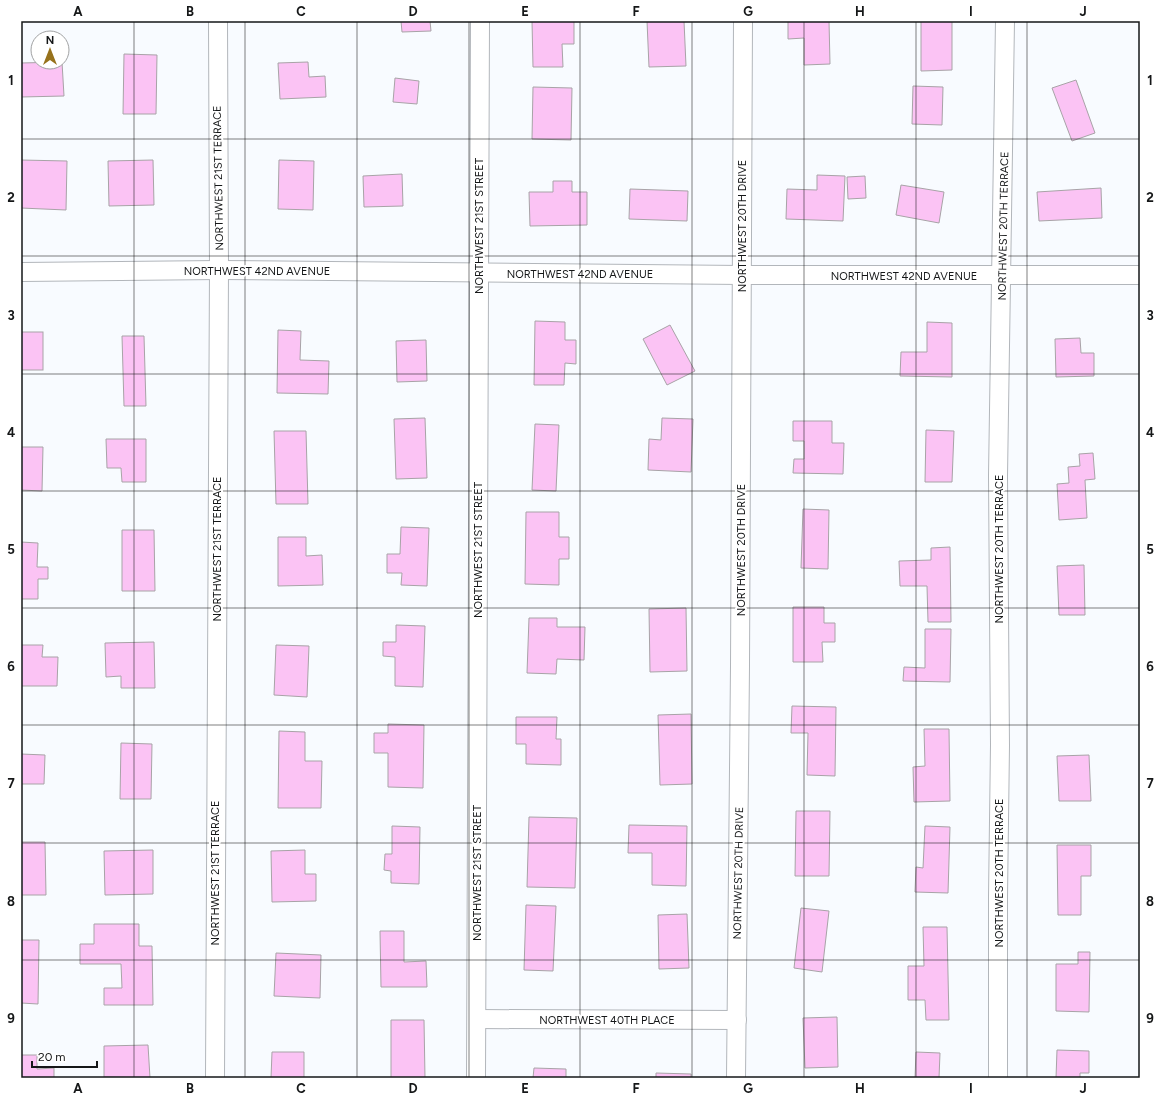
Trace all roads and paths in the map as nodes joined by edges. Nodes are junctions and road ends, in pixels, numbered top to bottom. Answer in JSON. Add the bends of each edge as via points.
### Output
{"nodes":[{"id":1,"x":218,"y":21,"type":"edge"},
{"id":2,"x":480,"y":21,"type":"edge"},
{"id":3,"x":743,"y":21,"type":"edge"},
{"id":4,"x":1005,"y":21,"type":"edge"},
{"id":5,"x":219,"y":270,"type":"junction"},
{"id":6,"x":21,"y":272,"type":"edge"},
{"id":7,"x":479,"y":273,"type":"junction"},
{"id":8,"x":742,"y":275,"type":"junction"},
{"id":9,"x":1140,"y":275,"type":"edge"},
{"id":10,"x":1002,"y":276,"type":"junction"},
{"id":11,"x":477,"y":1019,"type":"junction"},
{"id":12,"x":737,"y":1020,"type":"junction"},
{"id":13,"x":215,"y":1078,"type":"edge"},
{"id":14,"x":476,"y":1078,"type":"edge"},
{"id":15,"x":736,"y":1078,"type":"edge"},
{"id":16,"x":998,"y":1078,"type":"edge"}],
"edges":[{"from":1,"to":5,"type":"street","name":"NORTHWEST 21ST TERRACE"},
{"from":2,"to":7,"type":"street","name":"NORTHWEST 21ST STREET"},
{"from":3,"to":8,"type":"street","name":"NORTHWEST 20TH DRIVE"},
{"from":4,"to":10,"type":"street","name":"NORTHWEST 20TH TERRACE"},
{"from":5,"to":6,"type":"street","name":"NORTHWEST 42ND AVENUE"},
{"from":5,"to":7,"type":"street","name":"NORTHWEST 42ND AVENUE"},
{"from":5,"to":13,"type":"street","name":"NORTHWEST 21ST TERRACE"},
{"from":7,"to":8,"type":"street","name":"NORTHWEST 42ND AVENUE"},
{"from":7,"to":11,"type":"street","name":"NORTHWEST 21ST STREET"},
{"from":8,"to":10,"type":"street","name":"NORTHWEST 42ND AVENUE"},
{"from":8,"to":12,"type":"street","name":"NORTHWEST 20TH DRIVE"},
{"from":9,"to":10,"type":"street","name":"NORTHWEST 42ND AVENUE"},
{"from":10,"to":16,"type":"street","name":"NORTHWEST 20TH TERRACE","via":[[998,476]]},
{"from":11,"to":12,"type":"street","name":"NORTHWEST 40TH PLACE"},
{"from":11,"to":14,"type":"street","name":"NORTHWEST 21ST STREET"},
{"from":12,"to":15,"type":"street","name":"NORTHWEST 20TH DRIVE"}]}
